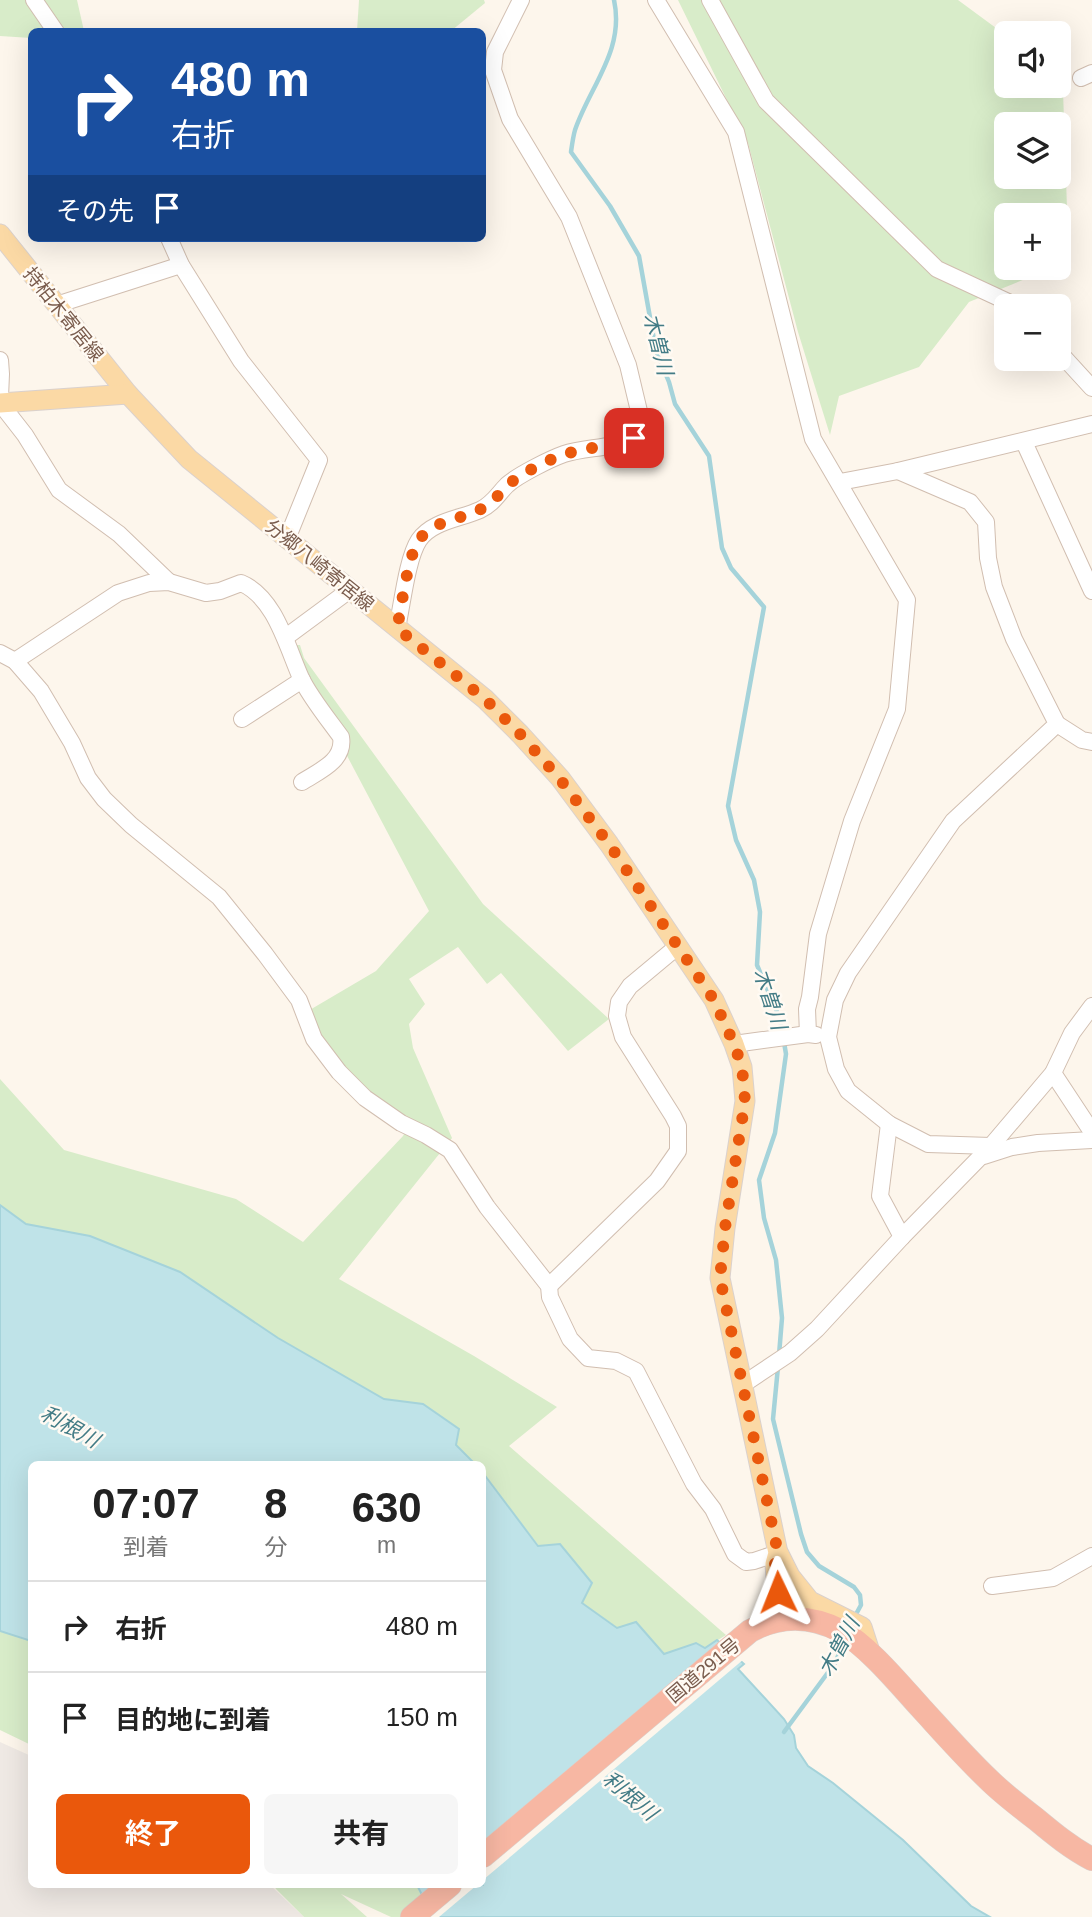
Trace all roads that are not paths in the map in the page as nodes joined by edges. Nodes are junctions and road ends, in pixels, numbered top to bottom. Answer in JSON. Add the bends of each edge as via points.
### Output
{"nodes":[{"id":1,"x":34,"y":0,"type":"edge"},
{"id":2,"x":522,"y":0,"type":"edge"},
{"id":3,"x":656,"y":0,"type":"edge"},
{"id":4,"x":710,"y":0,"type":"edge"},
{"id":5,"x":53,"y":28,"type":"edge"},
{"id":6,"x":0,"y":234,"type":"edge"},
{"id":7,"x":171,"y":242,"type":"edge"},
{"id":8,"x":181,"y":265,"type":"junction"},
{"id":9,"x":994,"y":295,"type":"edge"},
{"id":10,"x":57,"y":305,"type":"junction"},
{"id":11,"x":0,"y":360,"type":"edge"},
{"id":12,"x":1071,"y":365,"type":"edge"},
{"id":13,"x":1092,"y":388,"type":"edge"},
{"id":14,"x":128,"y":394,"type":"junction"},
{"id":15,"x":0,"y":397,"type":"edge"},
{"id":16,"x":0,"y":403,"type":"edge"},
{"id":17,"x":1092,"y":424,"type":"edge"},
{"id":18,"x":1024,"y":442,"type":"junction"},
{"id":19,"x":898,"y":471,"type":"junction"},
{"id":20,"x":839,"y":482,"type":"junction"},
{"id":21,"x":287,"y":539,"type":"junction"},
{"id":22,"x":169,"y":582,"type":"junction"},
{"id":23,"x":351,"y":589,"type":"junction"},
{"id":24,"x":1092,"y":591,"type":"edge"},
{"id":25,"x":397,"y":628,"type":"junction"},
{"id":26,"x":286,"y":637,"type":"junction"},
{"id":27,"x":0,"y":653,"type":"edge"},
{"id":28,"x":15,"y":661,"type":"junction"},
{"id":29,"x":302,"y":680,"type":"junction"},
{"id":30,"x":242,"y":719,"type":"dead end"},
{"id":31,"x":1057,"y":724,"type":"junction"},
{"id":32,"x":1092,"y":742,"type":"edge"},
{"id":33,"x":302,"y":782,"type":"dead end"},
{"id":34,"x":678,"y":946,"type":"junction"},
{"id":35,"x":1092,"y":1006,"type":"edge"},
{"id":36,"x":802,"y":1035,"type":"junction"},
{"id":37,"x":828,"y":1037,"type":"junction"},
{"id":38,"x":734,"y":1044,"type":"junction"},
{"id":39,"x":1053,"y":1073,"type":"junction"},
{"id":40,"x":889,"y":1124,"type":"junction"},
{"id":41,"x":1092,"y":1132,"type":"edge"},
{"id":42,"x":1092,"y":1140,"type":"edge"},
{"id":43,"x":991,"y":1146,"type":"junction"},
{"id":44,"x":979,"y":1157,"type":"junction"},
{"id":45,"x":902,"y":1237,"type":"junction"},
{"id":46,"x":549,"y":1286,"type":"junction"},
{"id":47,"x":742,"y":1385,"type":"junction"},
{"id":48,"x":778,"y":1553,"type":"junction"},
{"id":49,"x":1092,"y":1556,"type":"edge"},
{"id":50,"x":992,"y":1586,"type":"dead end"},
{"id":51,"x":779,"y":1619,"type":"junction"},
{"id":52,"x":854,"y":1634,"type":"junction"},
{"id":53,"x":486,"y":1853,"type":"edge"},
{"id":54,"x":1092,"y":1859,"type":"edge"},
{"id":55,"x":446,"y":1888,"type":"edge"},
{"id":56,"x":412,"y":1917,"type":"edge"}],
"edges":[{"from":1,"to":5,"type":"street"},
{"from":2,"to":25,"type":"street","via":[[495,52],[494,70],[510,119],[569,217],[628,365],[643,428],[634,438],[563,454],[507,485],[481,509],[428,531],[413,553]]},
{"from":3,"to":20,"type":"street","via":[[736,132],[813,439]]},
{"from":4,"to":9,"type":"street","via":[[766,101],[937,269]]},
{"from":6,"to":10,"type":"main road","name":"持柏木寄居線"},
{"from":7,"to":8,"type":"street"},
{"from":8,"to":10,"type":"street"},
{"from":8,"to":21,"type":"street","via":[[241,361],[320,460]]},
{"from":10,"to":14,"type":"main road","name":"持柏木寄居線"},
{"from":11,"to":15,"type":"street"},
{"from":12,"to":13,"type":"street"},
{"from":14,"to":16,"type":"main road"},
{"from":14,"to":21,"type":"main road","name":"分郷八崎寄居線","via":[[189,459]]},
{"from":16,"to":22,"type":"street","via":[[59,490],[119,534]]},
{"from":17,"to":18,"type":"street"},
{"from":18,"to":19,"type":"street"},
{"from":18,"to":24,"type":"street"},
{"from":19,"to":20,"type":"street"},
{"from":19,"to":31,"type":"street","via":[[970,502],[986,522],[993,587]]},
{"from":20,"to":36,"type":"street","via":[[907,600],[897,709],[852,821],[818,934]]},
{"from":21,"to":23,"type":"main road","name":"分郷八崎寄居線"},
{"from":22,"to":26,"type":"street","via":[[206,593],[241,583],[253,588]]},
{"from":22,"to":28,"type":"street","via":[[118,593]]},
{"from":23,"to":25,"type":"main road","name":"分郷八崎寄居線"},
{"from":23,"to":26,"type":"street"},
{"from":25,"to":34,"type":"main road","name":"分郷八崎寄居線","via":[[485,699],[552,769]]},
{"from":26,"to":29,"type":"street"},
{"from":27,"to":28,"type":"street"},
{"from":28,"to":46,"type":"street","via":[[41,691],[104,799],[219,897],[299,1000],[314,1039],[339,1072],[365,1098],[450,1150],[487,1207]]},
{"from":29,"to":30,"type":"street"},
{"from":29,"to":33,"type":"street","via":[[342,745],[332,763]]},
{"from":31,"to":32,"type":"street"},
{"from":31,"to":37,"type":"street","via":[[953,821],[848,973],[835,1000]]},
{"from":34,"to":38,"type":"main road","name":"分郷八崎寄居線","via":[[714,1000]]},
{"from":34,"to":46,"type":"street","via":[[630,986],[619,1002],[617,1016],[623,1037],[678,1126],[678,1152],[657,1181]]},
{"from":35,"to":39,"type":"street","via":[[1072,1033]]},
{"from":36,"to":37,"type":"street"},
{"from":36,"to":38,"type":"street"},
{"from":37,"to":40,"type":"street","via":[[836,1069],[848,1091]]},
{"from":38,"to":47,"type":"main road","name":"分郷八崎寄居線","via":[[745,1101],[720,1278]]},
{"from":39,"to":41,"type":"street"},
{"from":39,"to":43,"type":"street"},
{"from":40,"to":43,"type":"street","via":[[928,1144]]},
{"from":40,"to":45,"type":"street","via":[[880,1196]]},
{"from":42,"to":44,"type":"street","via":[[1038,1143]]},
{"from":43,"to":44,"type":"street"},
{"from":44,"to":45,"type":"street"},
{"from":45,"to":47,"type":"street","via":[[817,1329]]},
{"from":46,"to":48,"type":"street","via":[[570,1339],[588,1358],[616,1361],[636,1371],[735,1554],[746,1562]]},
{"from":47,"to":48,"type":"main road","name":"分郷八崎寄居線"},
{"from":48,"to":51,"type":"main road","name":"分郷八崎寄居線"},
{"from":48,"to":52,"type":"main road","via":[[810,1601]]},
{"from":49,"to":50,"type":"street","via":[[1053,1578]]},
{"from":51,"to":52,"type":"highway","name":"国道291号","via":[[807,1620]]},
{"from":51,"to":53,"type":"highway","name":"国道291号","via":[[763,1623],[732,1645]]},
{"from":52,"to":54,"type":"highway","name":"国道291号","via":[[988,1779],[1072,1849]]},
{"from":55,"to":56,"type":"highway"}]}
